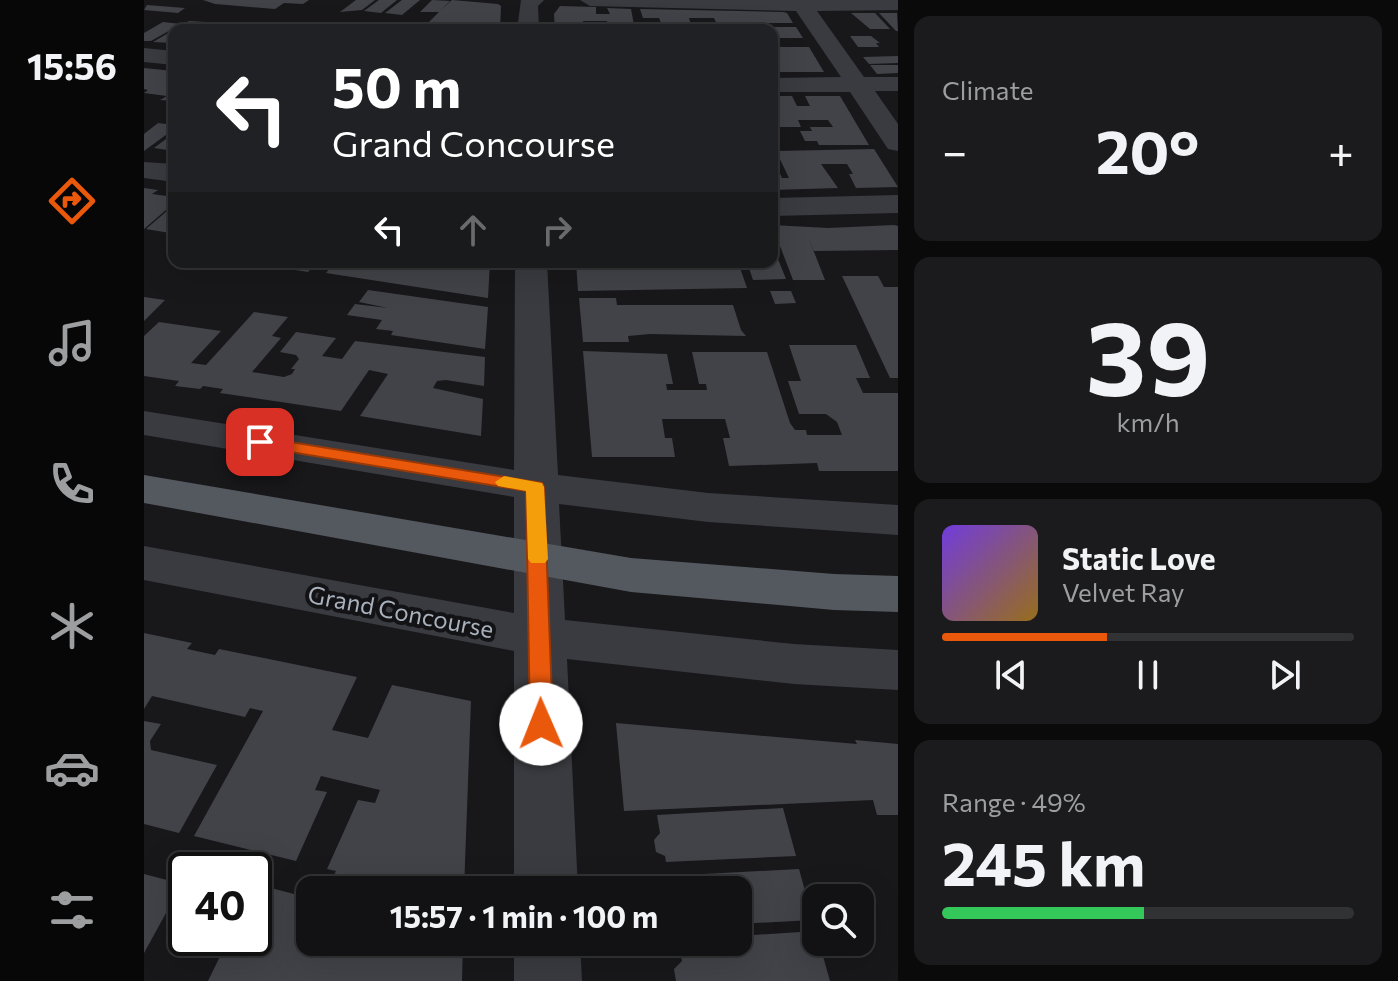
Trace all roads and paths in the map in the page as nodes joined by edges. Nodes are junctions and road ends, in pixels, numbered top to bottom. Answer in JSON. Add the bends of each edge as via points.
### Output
{"nodes":[{"id":1,"x":534,"y":0,"type":"edge"},
{"id":2,"x":590,"y":0,"type":"edge"},
{"id":3,"x":802,"y":4,"type":"junction"},
{"id":4,"x":898,"y":4,"type":"edge"},
{"id":5,"x":528,"y":24,"type":"edge"},
{"id":6,"x":144,"y":55,"type":"edge"},
{"id":7,"x":168,"y":57,"type":"edge"},
{"id":8,"x":858,"y":84,"type":"junction"},
{"id":9,"x":898,"y":84,"type":"edge"},
{"id":10,"x":778,"y":85,"type":"edge"},
{"id":11,"x":898,"y":143,"type":"edge"},
{"id":12,"x":144,"y":170,"type":"edge"},
{"id":13,"x":168,"y":172,"type":"edge"},
{"id":14,"x":898,"y":204,"type":"edge"},
{"id":15,"x":778,"y":207,"type":"edge"},
{"id":16,"x":531,"y":268,"type":"edge"},
{"id":17,"x":144,"y":423,"type":"edge"},
{"id":18,"x":535,"y":487,"type":"junction"},
{"id":19,"x":144,"y":489,"type":"edge"},
{"id":20,"x":898,"y":520,"type":"edge"},
{"id":21,"x":538,"y":560,"type":"junction"},
{"id":22,"x":144,"y":563,"type":"edge"},
{"id":23,"x":898,"y":594,"type":"edge"},
{"id":24,"x":540,"y":637,"type":"junction"},
{"id":25,"x":898,"y":670,"type":"edge"},
{"id":26,"x":546,"y":876,"type":"edge"},
{"id":27,"x":547,"y":956,"type":"edge"},
{"id":28,"x":548,"y":981,"type":"edge"}],
"edges":[{"from":1,"to":5,"type":"street","via":[[528,4]]},
{"from":2,"to":3,"type":"street"},
{"from":3,"to":4,"type":"street"},
{"from":3,"to":8,"type":"street"},
{"from":6,"to":7,"type":"street"},
{"from":8,"to":9,"type":"street"},
{"from":8,"to":10,"type":"street"},
{"from":8,"to":11,"type":"street"},
{"from":12,"to":13,"type":"street"},
{"from":14,"to":15,"type":"street"},
{"from":16,"to":18,"type":"street"},
{"from":17,"to":18,"type":"street"},
{"from":18,"to":20,"type":"street","via":[[748,512]]},
{"from":18,"to":21,"type":"street"},
{"from":19,"to":21,"type":"main road"},
{"from":21,"to":23,"type":"main road","via":[[710,583]]},
{"from":21,"to":24,"type":"street"},
{"from":22,"to":24,"type":"street","name":"Grand Concourse"},
{"from":24,"to":25,"type":"street","name":"Grand Concourse"},
{"from":24,"to":26,"type":"street"},
{"from":27,"to":28,"type":"street"}]}
